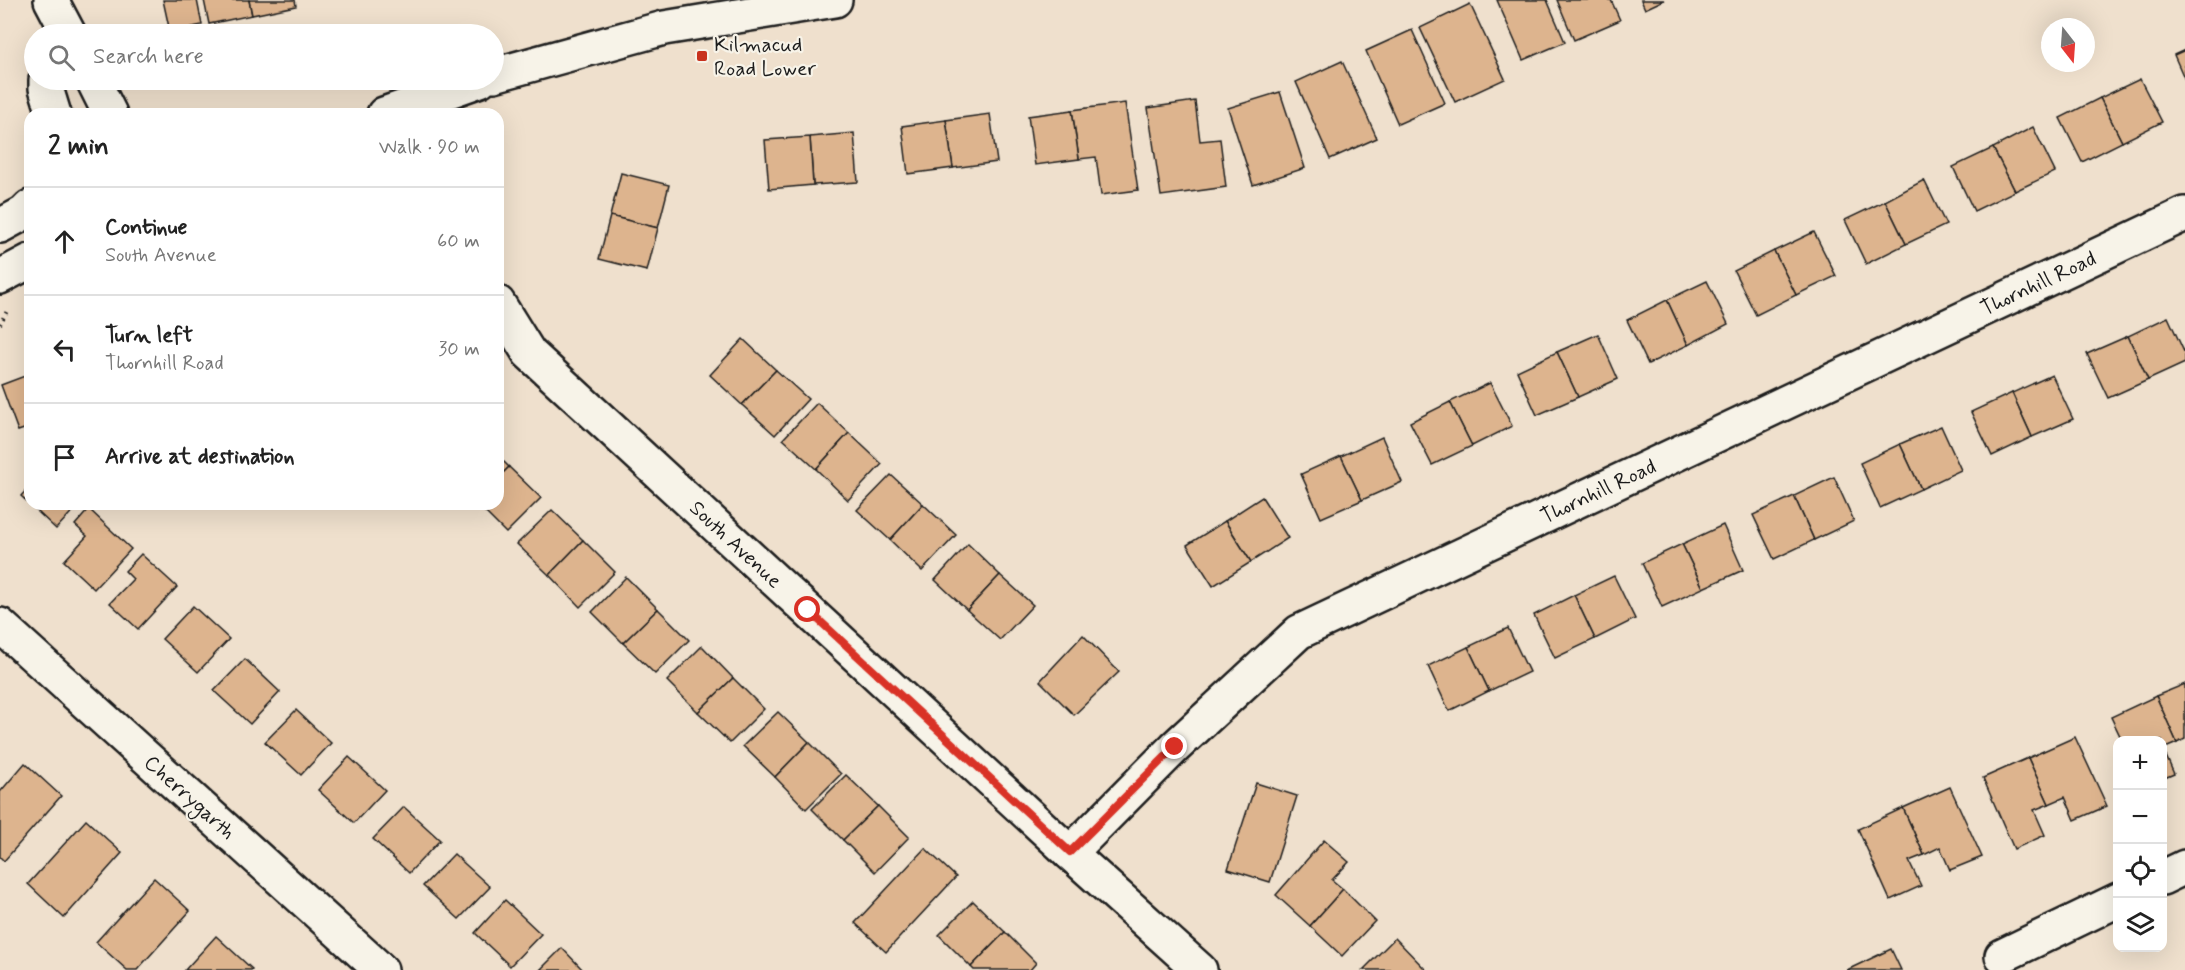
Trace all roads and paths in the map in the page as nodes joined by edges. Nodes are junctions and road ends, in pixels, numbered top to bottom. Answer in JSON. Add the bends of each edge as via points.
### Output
{"nodes":[{"id":1,"x":44,"y":0,"type":"edge"},
{"id":2,"x":51,"y":0,"type":"edge"},
{"id":3,"x":835,"y":0,"type":"edge"},
{"id":4,"x":45,"y":24,"type":"edge"},
{"id":5,"x":64,"y":24,"type":"edge"},
{"id":6,"x":504,"y":72,"type":"edge"},
{"id":7,"x":47,"y":90,"type":"edge"},
{"id":8,"x":98,"y":90,"type":"edge"},
{"id":9,"x":455,"y":90,"type":"edge"},
{"id":10,"x":52,"y":108,"type":"edge"},
{"id":11,"x":107,"y":108,"type":"edge"},
{"id":12,"x":411,"y":108,"type":"edge"},
{"id":13,"x":24,"y":213,"type":"edge"},
{"id":14,"x":2185,"y":214,"type":"edge"},
{"id":15,"x":0,"y":226,"type":"edge"},
{"id":16,"x":24,"y":264,"type":"edge"},
{"id":17,"x":0,"y":277,"type":"edge"},
{"id":18,"x":504,"y":313,"type":"edge"},
{"id":19,"x":0,"y":625,"type":"edge"},
{"id":20,"x":1070,"y":852,"type":"junction"},
{"id":21,"x":2185,"y":867,"type":"edge"},
{"id":22,"x":2167,"y":876,"type":"edge"},
{"id":23,"x":2113,"y":902,"type":"edge"},
{"id":24,"x":2002,"y":956,"type":"dead end"},
{"id":25,"x":381,"y":970,"type":"edge"},
{"id":26,"x":1200,"y":970,"type":"edge"}],
"edges":[{"from":1,"to":4,"type":"street"},
{"from":2,"to":5,"type":"street"},
{"from":3,"to":6,"type":"street","via":[[664,28]]},
{"from":7,"to":10,"type":"street"},
{"from":8,"to":11,"type":"street"},
{"from":9,"to":12,"type":"street"},
{"from":13,"to":15,"type":"street"},
{"from":14,"to":20,"type":"street","name":"Thornhill Road","via":[[1299,632]]},
{"from":16,"to":17,"type":"street"},
{"from":18,"to":20,"type":"street","name":"South Avenue","via":[[529,353]]},
{"from":19,"to":25,"type":"street","name":"Cherrygarth"},
{"from":20,"to":26,"type":"street","name":"South Avenue"},
{"from":21,"to":22,"type":"street"},
{"from":23,"to":24,"type":"street"}]}
